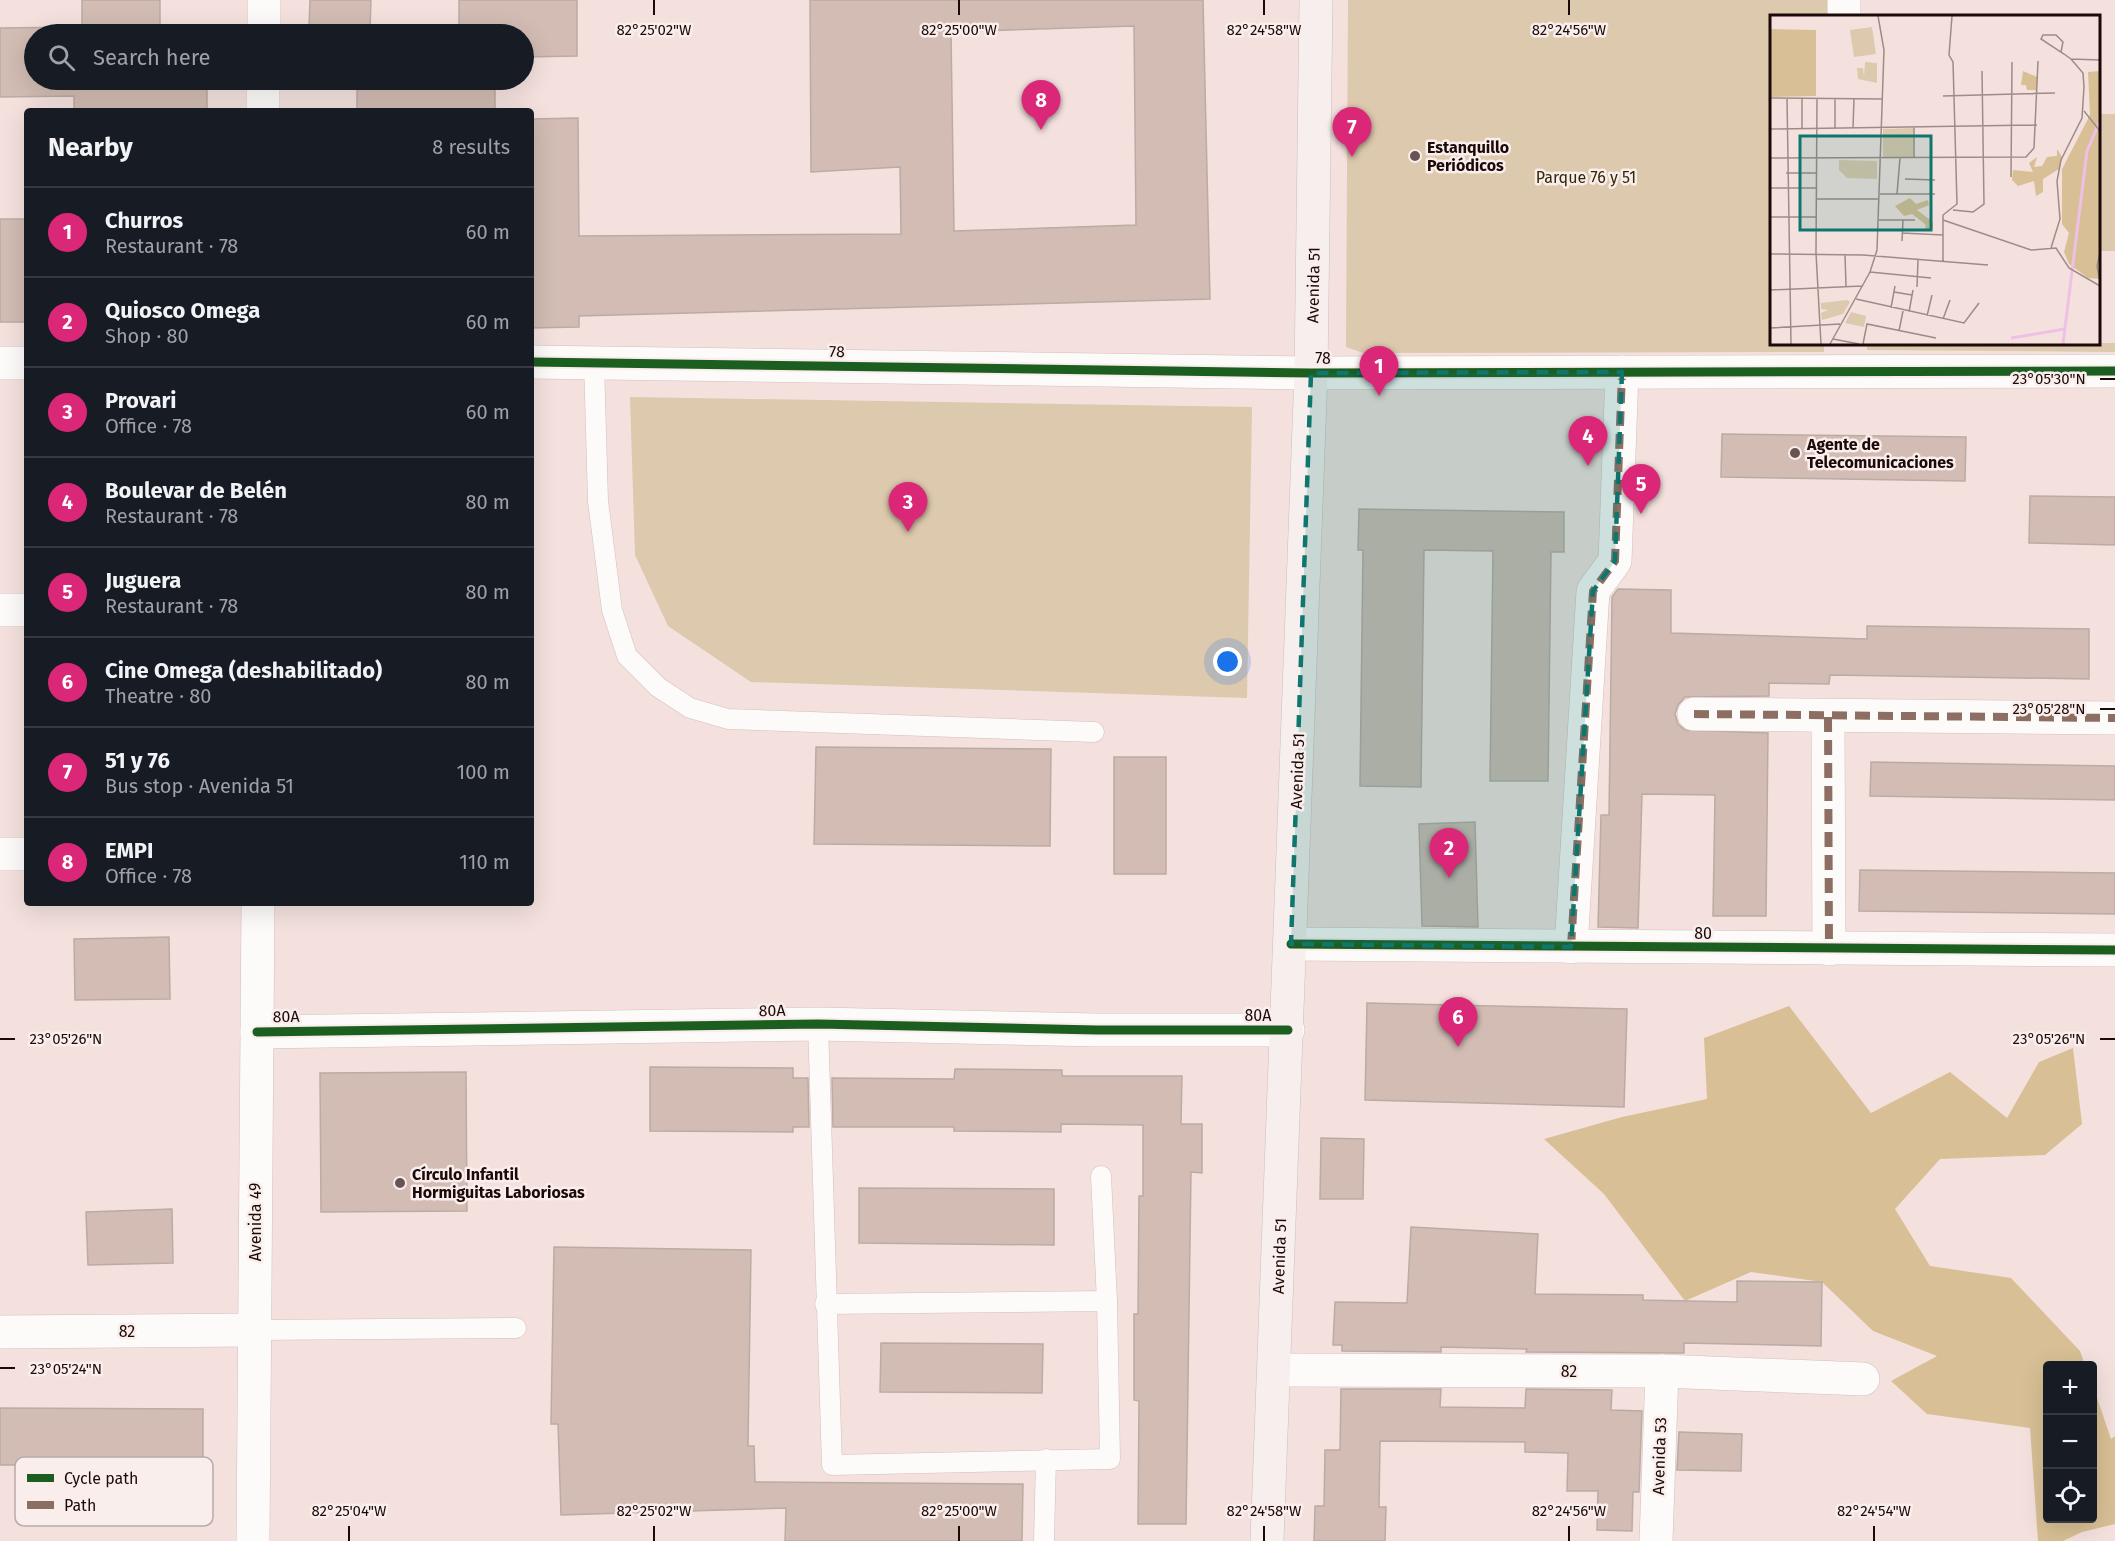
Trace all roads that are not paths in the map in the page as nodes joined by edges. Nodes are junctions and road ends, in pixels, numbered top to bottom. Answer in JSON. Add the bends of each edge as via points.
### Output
{"nodes":[{"id":1,"x":264,"y":0,"type":"edge"},
{"id":2,"x":1316,"y":0,"type":"edge"},
{"id":3,"x":264,"y":24,"type":"edge"},
{"id":4,"x":263,"y":90,"type":"edge"},
{"id":5,"x":263,"y":108,"type":"edge"},
{"id":6,"x":1845,"y":357,"type":"edge"},
{"id":7,"x":534,"y":362,"type":"edge"},
{"id":8,"x":594,"y":362,"type":"junction"},
{"id":9,"x":0,"y":363,"type":"edge"},
{"id":10,"x":24,"y":363,"type":"edge"},
{"id":11,"x":2115,"y":371,"type":"edge"},
{"id":12,"x":1622,"y":372,"type":"junction"},
{"id":13,"x":1311,"y":373,"type":"junction"},
{"id":14,"x":0,"y":610,"type":"edge"},
{"id":15,"x":24,"y":610,"type":"edge"},
{"id":16,"x":1694,"y":714,"type":"dead end"},
{"id":17,"x":1828,"y":717,"type":"junction"},
{"id":18,"x":2115,"y":718,"type":"edge"},
{"id":19,"x":1094,"y":732,"type":"dead end"},
{"id":20,"x":0,"y":854,"type":"edge"},
{"id":21,"x":24,"y":854,"type":"edge"},
{"id":22,"x":258,"y":906,"type":"edge"},
{"id":23,"x":1291,"y":944,"type":"junction"},
{"id":24,"x":1571,"y":947,"type":"junction"},
{"id":25,"x":1829,"y":949,"type":"junction"},
{"id":26,"x":2115,"y":950,"type":"edge"},
{"id":27,"x":818,"y":1024,"type":"junction"},
{"id":28,"x":1288,"y":1030,"type":"junction"},
{"id":29,"x":256,"y":1032,"type":"junction"},
{"id":30,"x":1101,"y":1176,"type":"dead end"},
{"id":31,"x":1107,"y":1301,"type":"junction"},
{"id":32,"x":825,"y":1304,"type":"junction"},
{"id":33,"x":516,"y":1328,"type":"dead end"},
{"id":34,"x":255,"y":1330,"type":"junction"},
{"id":35,"x":0,"y":1332,"type":"edge"},
{"id":36,"x":1275,"y":1370,"type":"junction"},
{"id":37,"x":1662,"y":1371,"type":"junction"},
{"id":38,"x":1863,"y":1378,"type":"dead end"},
{"id":39,"x":1046,"y":1459,"type":"junction"},
{"id":40,"x":253,"y":1541,"type":"edge"},
{"id":41,"x":1044,"y":1541,"type":"edge"},
{"id":42,"x":1267,"y":1541,"type":"edge"},
{"id":43,"x":1656,"y":1541,"type":"edge"}],
"edges":[{"from":1,"to":3,"type":"street"},
{"from":2,"to":13,"type":"main road","name":"Avenida 51"},
{"from":4,"to":5,"type":"street"},
{"from":6,"to":11,"type":"street","name":"78"},
{"from":6,"to":12,"type":"street","name":"78"},
{"from":7,"to":8,"type":"street","name":"78"},
{"from":8,"to":13,"type":"street","name":"78"},
{"from":8,"to":19,"type":"lane","via":[[598,501],[612,610],[627,656],[658,687],[690,708],[728,719]]},
{"from":9,"to":10,"type":"street"},
{"from":12,"to":13,"type":"street","name":"78"},
{"from":12,"to":24,"type":"street","via":[[1615,561],[1593,591]]},
{"from":13,"to":23,"type":"main road","name":"Avenida 51"},
{"from":14,"to":15,"type":"street"},
{"from":16,"to":17,"type":"street"},
{"from":17,"to":18,"type":"street"},
{"from":17,"to":25,"type":"street"},
{"from":20,"to":21,"type":"street"},
{"from":22,"to":29,"type":"street","name":"Avenida 49"},
{"from":23,"to":24,"type":"street","name":"80"},
{"from":23,"to":28,"type":"main road","name":"Avenida 51"},
{"from":24,"to":25,"type":"street","name":"80"},
{"from":25,"to":26,"type":"street","name":"80"},
{"from":27,"to":28,"type":"street","name":"80A"},
{"from":27,"to":29,"type":"street","name":"80A"},
{"from":27,"to":32,"type":"lane"},
{"from":28,"to":36,"type":"main road","name":"Avenida 51"},
{"from":29,"to":34,"type":"street","name":"Avenida 49"},
{"from":30,"to":31,"type":"lane"},
{"from":31,"to":32,"type":"lane"},
{"from":31,"to":39,"type":"lane","via":[[1110,1459]]},
{"from":32,"to":39,"type":"lane","via":[[831,1465]]},
{"from":33,"to":34,"type":"lane"},
{"from":34,"to":35,"type":"street","name":"82"},
{"from":34,"to":40,"type":"street","name":"Avenida 49"},
{"from":36,"to":37,"type":"street","name":"82"},
{"from":36,"to":42,"type":"main road","name":"Avenida 51"},
{"from":37,"to":38,"type":"street","name":"82"},
{"from":37,"to":43,"type":"street","name":"Avenida 53"},
{"from":39,"to":41,"type":"lane"}]}
